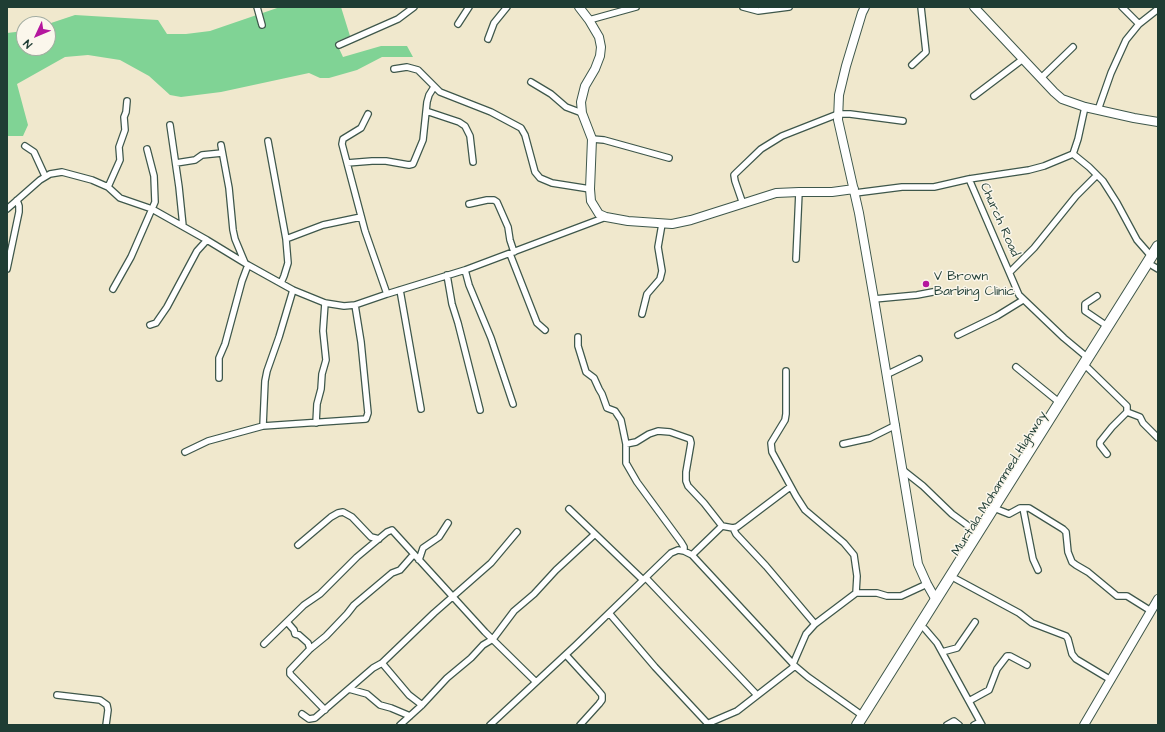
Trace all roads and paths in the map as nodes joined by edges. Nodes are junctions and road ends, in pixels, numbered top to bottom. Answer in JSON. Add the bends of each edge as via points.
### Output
{"nodes":[{"id":1,"x":257,"y":7,"type":"edge"},
{"id":2,"x":414,"y":7,"type":"edge"},
{"id":3,"x":469,"y":7,"type":"edge"},
{"id":4,"x":506,"y":7,"type":"edge"},
{"id":5,"x":579,"y":7,"type":"edge"},
{"id":6,"x":636,"y":7,"type":"edge"},
{"id":7,"x":743,"y":7,"type":"edge"},
{"id":8,"x":789,"y":7,"type":"edge"},
{"id":9,"x":866,"y":7,"type":"edge"},
{"id":10,"x":921,"y":7,"type":"edge"},
{"id":11,"x":974,"y":7,"type":"edge"},
{"id":12,"x":1122,"y":7,"type":"edge"},
{"id":13,"x":1158,"y":9,"type":"edge"},
{"id":14,"x":589,"y":20,"type":"junction"},
{"id":15,"x":458,"y":24,"type":"dead end"},
{"id":16,"x":1139,"y":24,"type":"junction"},
{"id":17,"x":262,"y":25,"type":"dead end"},
{"id":18,"x":488,"y":39,"type":"dead end"},
{"id":19,"x":339,"y":45,"type":"dead end"},
{"id":20,"x":1073,"y":47,"type":"dead end"},
{"id":21,"x":1023,"y":59,"type":"junction"},
{"id":22,"x":912,"y":65,"type":"dead end"},
{"id":23,"x":394,"y":69,"type":"dead end"},
{"id":24,"x":1041,"y":78,"type":"junction"},
{"id":25,"x":531,"y":82,"type":"dead end"},
{"id":26,"x":434,"y":87,"type":"junction"},
{"id":27,"x":974,"y":96,"type":"dead end"},
{"id":28,"x":127,"y":101,"type":"dead end"},
{"id":29,"x":1085,"y":107,"type":"junction"},
{"id":30,"x":1098,"y":110,"type":"junction"},
{"id":31,"x":426,"y":111,"type":"junction"},
{"id":32,"x":582,"y":113,"type":"junction"},
{"id":33,"x":368,"y":114,"type":"dead end"},
{"id":34,"x":838,"y":114,"type":"junction"},
{"id":35,"x":903,"y":121,"type":"dead end"},
{"id":36,"x":1158,"y":122,"type":"edge"},
{"id":37,"x":170,"y":125,"type":"dead end"},
{"id":38,"x":592,"y":139,"type":"junction"},
{"id":39,"x":268,"y":141,"type":"dead end"},
{"id":40,"x":221,"y":145,"type":"dead end"},
{"id":41,"x":25,"y":146,"type":"dead end"},
{"id":42,"x":147,"y":149,"type":"dead end"},
{"id":43,"x":222,"y":153,"type":"junction"},
{"id":44,"x":1073,"y":154,"type":"junction"},
{"id":45,"x":669,"y":158,"type":"dead end"},
{"id":46,"x":473,"y":162,"type":"dead end"},
{"id":47,"x":176,"y":163,"type":"junction"},
{"id":48,"x":347,"y":163,"type":"junction"},
{"id":49,"x":1097,"y":175,"type":"junction"},
{"id":50,"x":45,"y":176,"type":"junction"},
{"id":51,"x":969,"y":179,"type":"junction"},
{"id":52,"x":108,"y":187,"type":"junction"},
{"id":53,"x":590,"y":190,"type":"junction"},
{"id":54,"x":854,"y":191,"type":"junction"},
{"id":55,"x":799,"y":192,"type":"junction"},
{"id":56,"x":17,"y":200,"type":"junction"},
{"id":57,"x":469,"y":204,"type":"dead end"},
{"id":58,"x":743,"y":204,"type":"junction"},
{"id":59,"x":152,"y":209,"type":"junction"},
{"id":60,"x":7,"y":210,"type":"edge"},
{"id":61,"x":361,"y":217,"type":"junction"},
{"id":62,"x":606,"y":217,"type":"junction"},
{"id":63,"x":662,"y":224,"type":"junction"},
{"id":64,"x":183,"y":226,"type":"junction"},
{"id":65,"x":207,"y":240,"type":"junction"},
{"id":66,"x":286,"y":240,"type":"junction"},
{"id":67,"x":1158,"y":246,"type":"edge"},
{"id":68,"x":512,"y":253,"type":"junction"},
{"id":69,"x":796,"y":259,"type":"dead end"},
{"id":70,"x":1155,"y":262,"type":"edge"},
{"id":71,"x":247,"y":264,"type":"junction"},
{"id":72,"x":7,"y":269,"type":"edge"},
{"id":73,"x":465,"y":270,"type":"junction"},
{"id":74,"x":1010,"y":272,"type":"junction"},
{"id":75,"x":447,"y":275,"type":"junction"},
{"id":76,"x":281,"y":283,"type":"junction"},
{"id":77,"x":113,"y":289,"type":"dead end"},
{"id":78,"x":294,"y":290,"type":"junction"},
{"id":79,"x":400,"y":290,"type":"junction"},
{"id":80,"x":938,"y":291,"type":"dead end"},
{"id":81,"x":387,"y":294,"type":"junction"},
{"id":82,"x":1097,"y":296,"type":"dead end"},
{"id":83,"x":874,"y":299,"type":"junction"},
{"id":84,"x":1023,"y":300,"type":"junction"},
{"id":85,"x":326,"y":303,"type":"junction"},
{"id":86,"x":355,"y":305,"type":"junction"},
{"id":87,"x":642,"y":314,"type":"dead end"},
{"id":88,"x":150,"y":325,"type":"dead end"},
{"id":89,"x":1107,"y":326,"type":"junction"},
{"id":90,"x":545,"y":330,"type":"dead end"},
{"id":91,"x":958,"y":335,"type":"dead end"},
{"id":92,"x":578,"y":337,"type":"dead end"},
{"id":93,"x":919,"y":360,"type":"dead end"},
{"id":94,"x":1088,"y":363,"type":"junction"},
{"id":95,"x":1016,"y":367,"type":"dead end"},
{"id":96,"x":786,"y":371,"type":"dead end"},
{"id":97,"x":888,"y":374,"type":"junction"},
{"id":98,"x":219,"y":378,"type":"dead end"},
{"id":99,"x":1060,"y":403,"type":"junction"},
{"id":100,"x":513,"y":404,"type":"dead end"},
{"id":101,"x":421,"y":409,"type":"dead end"},
{"id":102,"x":480,"y":410,"type":"dead end"},
{"id":103,"x":1127,"y":412,"type":"junction"},
{"id":104,"x":316,"y":423,"type":"junction"},
{"id":105,"x":896,"y":425,"type":"junction"},
{"id":106,"x":263,"y":426,"type":"junction"},
{"id":107,"x":1158,"y":438,"type":"edge"},
{"id":108,"x":626,"y":444,"type":"junction"},
{"id":109,"x":843,"y":444,"type":"dead end"},
{"id":110,"x":185,"y":452,"type":"dead end"},
{"id":111,"x":1107,"y":454,"type":"dead end"},
{"id":112,"x":904,"y":471,"type":"junction"},
{"id":113,"x":790,"y":487,"type":"junction"},
{"id":114,"x":1023,"y":508,"type":"junction"},
{"id":115,"x":569,"y":509,"type":"dead end"},
{"id":116,"x":999,"y":510,"type":"junction"},
{"id":117,"x":448,"y":523,"type":"dead end"},
{"id":118,"x":722,"y":526,"type":"junction"},
{"id":119,"x":733,"y":528,"type":"junction"},
{"id":120,"x":517,"y":532,"type":"dead end"},
{"id":121,"x":978,"y":533,"type":"junction"},
{"id":122,"x":595,"y":534,"type":"junction"},
{"id":123,"x":379,"y":539,"type":"junction"},
{"id":124,"x":298,"y":545,"type":"dead end"},
{"id":125,"x":684,"y":550,"type":"junction"},
{"id":126,"x":414,"y":554,"type":"junction"},
{"id":127,"x":692,"y":555,"type":"junction"},
{"id":128,"x":420,"y":560,"type":"junction"},
{"id":129,"x":1038,"y":570,"type":"dead end"},
{"id":130,"x":644,"y":579,"type":"junction"},
{"id":131,"x":956,"y":579,"type":"junction"},
{"id":132,"x":927,"y":584,"type":"junction"},
{"id":133,"x":856,"y":594,"type":"junction"},
{"id":134,"x":452,"y":597,"type":"junction"},
{"id":135,"x":936,"y":600,"type":"junction"},
{"id":136,"x":1158,"y":600,"type":"edge"},
{"id":137,"x":1151,"y":611,"type":"junction"},
{"id":138,"x":609,"y":613,"type":"junction"},
{"id":139,"x":287,"y":622,"type":"junction"},
{"id":140,"x":975,"y":622,"type":"dead end"},
{"id":141,"x":815,"y":624,"type":"junction"},
{"id":142,"x":925,"y":629,"type":"junction"},
{"id":143,"x":493,"y":639,"type":"junction"},
{"id":144,"x":264,"y":644,"type":"dead end"},
{"id":145,"x":310,"y":649,"type":"junction"},
{"id":146,"x":942,"y":652,"type":"junction"},
{"id":147,"x":566,"y":655,"type":"junction"},
{"id":148,"x":382,"y":663,"type":"junction"},
{"id":149,"x":794,"y":665,"type":"junction"},
{"id":150,"x":899,"y":665,"type":"junction"},
{"id":151,"x":1027,"y":665,"type":"dead end"},
{"id":152,"x":1111,"y":680,"type":"junction"},
{"id":153,"x":536,"y":682,"type":"junction"},
{"id":154,"x":349,"y":689,"type":"junction"},
{"id":155,"x":757,"y":695,"type":"junction"},
{"id":156,"x":57,"y":696,"type":"dead end"},
{"id":157,"x":969,"y":701,"type":"junction"},
{"id":158,"x":422,"y":705,"type":"junction"},
{"id":159,"x":325,"y":710,"type":"junction"},
{"id":160,"x":302,"y":714,"type":"dead end"},
{"id":161,"x":410,"y":716,"type":"junction"},
{"id":162,"x":861,"y":722,"type":"edge"},
{"id":163,"x":709,"y":724,"type":"edge"},
{"id":164,"x":981,"y":724,"type":"edge"},
{"id":165,"x":106,"y":725,"type":"edge"},
{"id":166,"x":400,"y":725,"type":"edge"},
{"id":167,"x":490,"y":725,"type":"edge"},
{"id":168,"x":580,"y":725,"type":"edge"},
{"id":169,"x":947,"y":725,"type":"edge"},
{"id":170,"x":959,"y":725,"type":"edge"},
{"id":171,"x":974,"y":725,"type":"edge"},
{"id":172,"x":1084,"y":725,"type":"edge"}],
"edges":[{"from":1,"to":17,"type":"street"},
{"from":2,"to":19,"type":"street","via":[[398,19]]},
{"from":3,"to":15,"type":"street"},
{"from":4,"to":18,"type":"street","via":[[494,23]]},
{"from":5,"to":14,"type":"street"},
{"from":6,"to":14,"type":"street"},
{"from":7,"to":8,"type":"street","via":[[758,11]]},
{"from":9,"to":34,"type":"street","via":[[846,66],[839,95]]},
{"from":10,"to":22,"type":"street","via":[[926,52]]},
{"from":11,"to":21,"type":"street"},
{"from":12,"to":16,"type":"street"},
{"from":13,"to":16,"type":"street"},
{"from":14,"to":32,"type":"street","via":[[599,37],[601,52],[585,86],[581,102]]},
{"from":16,"to":30,"type":"street","via":[[1119,54]]},
{"from":20,"to":24,"type":"street"},
{"from":21,"to":24,"type":"street"},
{"from":21,"to":27,"type":"street"},
{"from":23,"to":26,"type":"street","via":[[407,67],[418,70]]},
{"from":24,"to":29,"type":"street","via":[[1062,99]]},
{"from":25,"to":32,"type":"street","via":[[566,107]]},
{"from":26,"to":31,"type":"street","via":[[429,95]]},
{"from":26,"to":53,"type":"street","via":[[444,94],[492,112],[521,128],[535,172],[540,178],[552,183]]},
{"from":28,"to":52,"type":"street","via":[[125,130],[119,147],[120,160]]},
{"from":29,"to":30,"type":"street"},
{"from":29,"to":44,"type":"street"},
{"from":30,"to":36,"type":"street"},
{"from":31,"to":46,"type":"street","via":[[465,126],[470,136]]},
{"from":31,"to":48,"type":"street","via":[[423,140],[413,164],[386,161]]},
{"from":32,"to":38,"type":"street"},
{"from":33,"to":48,"type":"street","via":[[361,128],[343,139]]},
{"from":34,"to":35,"type":"street"},
{"from":34,"to":54,"type":"street"},
{"from":34,"to":58,"type":"street","via":[[782,136],[757,153],[734,175]]},
{"from":37,"to":47,"type":"street"},
{"from":38,"to":45,"type":"street"},
{"from":38,"to":53,"type":"street"},
{"from":39,"to":66,"type":"street"},
{"from":40,"to":43,"type":"street"},
{"from":41,"to":50,"type":"street","via":[[34,152]]},
{"from":42,"to":59,"type":"street","via":[[154,176],[156,199]]},
{"from":43,"to":47,"type":"street"},
{"from":43,"to":71,"type":"street","via":[[233,230]]},
{"from":44,"to":49,"type":"street"},
{"from":44,"to":51,"type":"street","via":[[1029,170]]},
{"from":47,"to":64,"type":"street"},
{"from":48,"to":61,"type":"street"},
{"from":49,"to":70,"type":"street","via":[[1137,240]]},
{"from":49,"to":74,"type":"street"},
{"from":50,"to":52,"type":"street","via":[[62,172]]},
{"from":50,"to":56,"type":"street"},
{"from":51,"to":54,"type":"street","via":[[934,187]]},
{"from":51,"to":74,"type":"street","name":"Church Road"},
{"from":52,"to":59,"type":"street","via":[[120,198]]},
{"from":53,"to":62,"type":"street","via":[[595,209]]},
{"from":54,"to":55,"type":"street"},
{"from":54,"to":83,"type":"street"},
{"from":55,"to":58,"type":"street","via":[[776,193]]},
{"from":55,"to":69,"type":"street"},
{"from":56,"to":60,"type":"street"},
{"from":56,"to":72,"type":"street","via":[[19,212]]},
{"from":57,"to":68,"type":"street","via":[[487,200],[497,202],[508,227]]},
{"from":58,"to":63,"type":"street","via":[[686,222]]},
{"from":59,"to":64,"type":"street"},
{"from":59,"to":77,"type":"street","via":[[131,257]]},
{"from":61,"to":66,"type":"street","via":[[323,225]]},
{"from":61,"to":81,"type":"street"},
{"from":62,"to":63,"type":"street"},
{"from":62,"to":68,"type":"street"},
{"from":63,"to":87,"type":"street","via":[[658,247],[662,271],[660,279],[647,294]]},
{"from":64,"to":65,"type":"street"},
{"from":65,"to":71,"type":"street"},
{"from":65,"to":88,"type":"street","via":[[197,251],[167,307],[156,323]]},
{"from":66,"to":76,"type":"street","via":[[288,262]]},
{"from":67,"to":70,"type":"highway"},
{"from":68,"to":73,"type":"street"},
{"from":68,"to":90,"type":"street","via":[[537,323]]},
{"from":70,"to":89,"type":"highway"},
{"from":70,"to":94,"type":"highway","name":"Murtala Mohammed Highway"},
{"from":71,"to":76,"type":"street"},
{"from":71,"to":98,"type":"street","via":[[219,358]]},
{"from":73,"to":75,"type":"street"},
{"from":73,"to":100,"type":"street"},
{"from":74,"to":84,"type":"street","name":"Church Road","via":[[1017,292]]},
{"from":75,"to":79,"type":"street"},
{"from":75,"to":102,"type":"street","via":[[452,304]]},
{"from":76,"to":78,"type":"street"},
{"from":78,"to":85,"type":"street"},
{"from":78,"to":106,"type":"street","via":[[267,371]]},
{"from":79,"to":81,"type":"street"},
{"from":79,"to":101,"type":"street"},
{"from":80,"to":83,"type":"street"},
{"from":81,"to":86,"type":"street"},
{"from":82,"to":89,"type":"street","via":[[1085,304],[1085,311]]},
{"from":83,"to":97,"type":"street"},
{"from":84,"to":91,"type":"street"},
{"from":84,"to":94,"type":"street","name":"Church Road"},
{"from":85,"to":86,"type":"street"},
{"from":85,"to":104,"type":"street","via":[[323,331],[326,360],[322,374],[322,389],[316,407]]},
{"from":86,"to":104,"type":"street","via":[[368,415],[365,420]]},
{"from":89,"to":94,"type":"highway"},
{"from":92,"to":108,"type":"street","via":[[578,346],[586,372],[594,378],[608,409],[619,415]]},
{"from":93,"to":97,"type":"street"},
{"from":94,"to":99,"type":"highway"},
{"from":94,"to":103,"type":"street","name":"Church Road","via":[[1126,403]]},
{"from":94,"to":116,"type":"highway","name":"Murtala Mohammed Highway"},
{"from":95,"to":99,"type":"street"},
{"from":96,"to":113,"type":"street","via":[[785,420],[771,443],[771,448]]},
{"from":97,"to":105,"type":"street"},
{"from":99,"to":121,"type":"highway"},
{"from":103,"to":107,"type":"street","via":[[1140,417]]},
{"from":103,"to":111,"type":"street","via":[[1100,442]]},
{"from":104,"to":106,"type":"street"},
{"from":105,"to":109,"type":"street","via":[[870,438]]},
{"from":105,"to":112,"type":"street"},
{"from":106,"to":110,"type":"street","via":[[208,441]]},
{"from":108,"to":118,"type":"street","via":[[658,431],[690,439],[686,481]]},
{"from":108,"to":125,"type":"street","via":[[626,463]]},
{"from":112,"to":121,"type":"street","via":[[952,514]]},
{"from":112,"to":132,"type":"street","via":[[918,564]]},
{"from":113,"to":119,"type":"street"},
{"from":113,"to":133,"type":"street","via":[[805,510],[851,550],[856,561]]},
{"from":114,"to":116,"type":"street","via":[[1009,514]]},
{"from":114,"to":129,"type":"street","via":[[1033,559]]},
{"from":114,"to":137,"type":"street","via":[[1033,509],[1065,530],[1072,562],[1117,596],[1127,596]]},
{"from":115,"to":122,"type":"street"},
{"from":116,"to":131,"type":"highway","name":"Murtala Mohammed Highway"},
{"from":117,"to":128,"type":"street","via":[[439,537],[423,548]]},
{"from":118,"to":119,"type":"street"},
{"from":118,"to":127,"type":"street"},
{"from":119,"to":141,"type":"street"},
{"from":120,"to":134,"type":"street","via":[[496,558]]},
{"from":121,"to":135,"type":"highway"},
{"from":122,"to":130,"type":"street"},
{"from":122,"to":143,"type":"street","via":[[514,611]]},
{"from":123,"to":124,"type":"street","via":[[371,537],[352,517],[342,512],[331,517]]},
{"from":123,"to":126,"type":"street","via":[[392,530]]},
{"from":123,"to":139,"type":"street"},
{"from":125,"to":127,"type":"street"},
{"from":125,"to":130,"type":"street","via":[[675,550]]},
{"from":126,"to":128,"type":"street"},
{"from":126,"to":145,"type":"street","via":[[400,570],[392,573],[354,605],[348,614]]},
{"from":127,"to":149,"type":"street"},
{"from":128,"to":134,"type":"street"},
{"from":130,"to":138,"type":"street"},
{"from":130,"to":155,"type":"street"},
{"from":131,"to":142,"type":"highway","name":"Murtala Mohammed Highway"},
{"from":131,"to":152,"type":"street","via":[[1036,625],[1067,637],[1076,659]]},
{"from":132,"to":133,"type":"street","via":[[894,597],[877,593]]},
{"from":132,"to":135,"type":"street"},
{"from":133,"to":141,"type":"street"},
{"from":134,"to":143,"type":"street"},
{"from":134,"to":148,"type":"street"},
{"from":135,"to":150,"type":"highway"},
{"from":136,"to":137,"type":"street"},
{"from":137,"to":152,"type":"street"},
{"from":138,"to":147,"type":"street"},
{"from":138,"to":163,"type":"street"},
{"from":139,"to":144,"type":"street"},
{"from":139,"to":145,"type":"street","via":[[295,634],[308,643]]},
{"from":140,"to":146,"type":"street","via":[[957,648]]},
{"from":141,"to":149,"type":"street","via":[[806,634]]},
{"from":142,"to":146,"type":"street"},
{"from":142,"to":150,"type":"highway","name":"Murtala Mohammed Highway"},
{"from":143,"to":153,"type":"street"},
{"from":143,"to":158,"type":"street","via":[[447,678]]},
{"from":145,"to":159,"type":"street","via":[[289,672]]},
{"from":146,"to":157,"type":"street"},
{"from":147,"to":153,"type":"street"},
{"from":147,"to":168,"type":"street","via":[[602,695],[602,700]]},
{"from":148,"to":154,"type":"street"},
{"from":148,"to":158,"type":"street","via":[[409,695]]},
{"from":149,"to":155,"type":"street"},
{"from":149,"to":162,"type":"street"},
{"from":150,"to":162,"type":"highway"},
{"from":151,"to":157,"type":"street","via":[[1007,656],[997,669],[989,690]]},
{"from":152,"to":172,"type":"street"},
{"from":153,"to":167,"type":"street"},
{"from":154,"to":159,"type":"street"},
{"from":154,"to":161,"type":"street","via":[[367,694],[380,705]]},
{"from":155,"to":163,"type":"street","via":[[737,711]]},
{"from":156,"to":165,"type":"street","via":[[100,700],[107,705]]},
{"from":157,"to":164,"type":"street"},
{"from":158,"to":161,"type":"street"},
{"from":159,"to":160,"type":"street","via":[[312,719]]},
{"from":161,"to":166,"type":"street"},
{"from":164,"to":171,"type":"street"},
{"from":169,"to":170,"type":"street","via":[[954,721]]}]}
